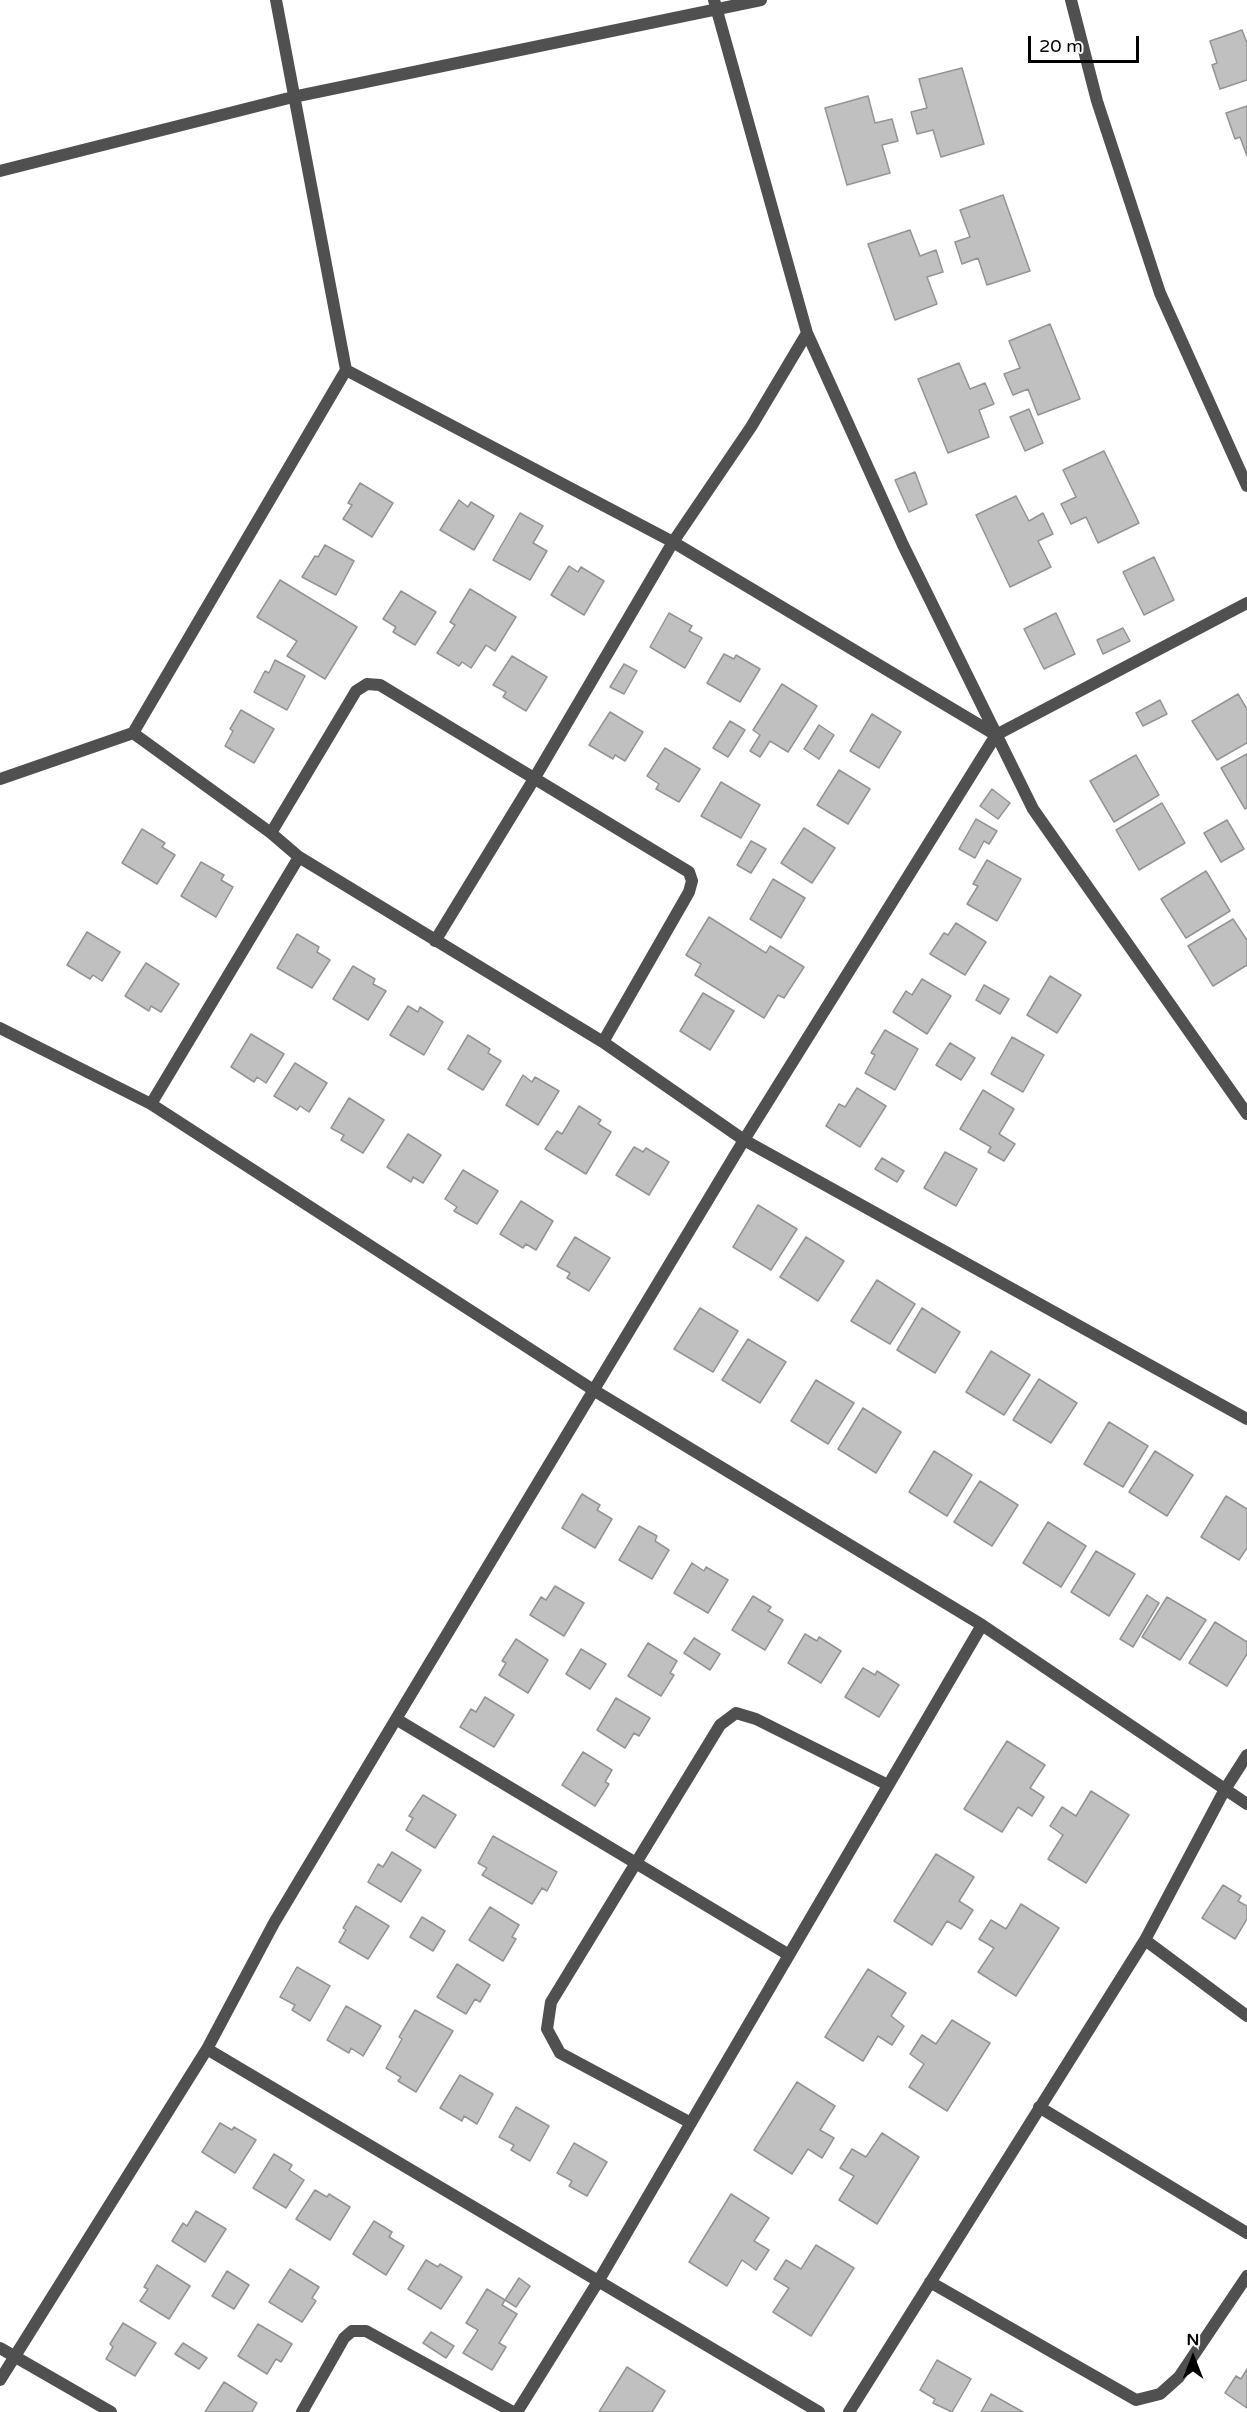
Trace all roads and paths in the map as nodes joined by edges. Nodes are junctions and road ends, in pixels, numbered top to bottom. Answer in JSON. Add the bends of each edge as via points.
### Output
{"nodes":[{"id":1,"x":276,"y":0,"type":"edge"},
{"id":2,"x":761,"y":0,"type":"edge"},
{"id":3,"x":1071,"y":0,"type":"edge"},
{"id":4,"x":715,"y":5,"type":"edge"},
{"id":5,"x":293,"y":97,"type":"junction"},
{"id":6,"x":0,"y":171,"type":"edge"},
{"id":7,"x":807,"y":333,"type":"junction"},
{"id":8,"x":346,"y":370,"type":"junction"},
{"id":9,"x":1247,"y":486,"type":"edge"},
{"id":10,"x":673,"y":542,"type":"junction"},
{"id":11,"x":1247,"y":603,"type":"edge"},
{"id":12,"x":133,"y":733,"type":"junction"},
{"id":13,"x":996,"y":735,"type":"junction"},
{"id":14,"x":0,"y":779,"type":"edge"},
{"id":15,"x":534,"y":779,"type":"junction"},
{"id":16,"x":271,"y":833,"type":"junction"},
{"id":17,"x":299,"y":857,"type":"junction"},
{"id":18,"x":435,"y":941,"type":"junction"},
{"id":19,"x":0,"y":1028,"type":"edge"},
{"id":20,"x":603,"y":1042,"type":"junction"},
{"id":21,"x":151,"y":1104,"type":"junction"},
{"id":22,"x":1247,"y":1114,"type":"edge"},
{"id":23,"x":744,"y":1140,"type":"junction"},
{"id":24,"x":595,"y":1391,"type":"junction"},
{"id":25,"x":1247,"y":1419,"type":"edge"},
{"id":26,"x":982,"y":1625,"type":"junction"},
{"id":27,"x":396,"y":1719,"type":"junction"},
{"id":28,"x":1247,"y":1755,"type":"edge"},
{"id":29,"x":888,"y":1785,"type":"junction"},
{"id":30,"x":1224,"y":1791,"type":"junction"},
{"id":31,"x":1247,"y":1804,"type":"edge"},
{"id":32,"x":634,"y":1862,"type":"junction"},
{"id":33,"x":1145,"y":1940,"type":"junction"},
{"id":34,"x":789,"y":1955,"type":"junction"},
{"id":35,"x":1247,"y":2016,"type":"edge"},
{"id":36,"x":207,"y":2049,"type":"junction"},
{"id":37,"x":1039,"y":2107,"type":"junction"},
{"id":38,"x":691,"y":2122,"type":"junction"},
{"id":39,"x":1247,"y":2234,"type":"edge"},
{"id":40,"x":1247,"y":2276,"type":"edge"},
{"id":41,"x":599,"y":2280,"type":"junction"},
{"id":42,"x":930,"y":2282,"type":"junction"},
{"id":43,"x":0,"y":2348,"type":"edge"},
{"id":44,"x":16,"y":2357,"type":"junction"},
{"id":45,"x":0,"y":2380,"type":"edge"},
{"id":46,"x":111,"y":2412,"type":"edge"},
{"id":47,"x":302,"y":2412,"type":"edge"},
{"id":48,"x":515,"y":2412,"type":"edge"},
{"id":49,"x":819,"y":2412,"type":"edge"},
{"id":50,"x":849,"y":2412,"type":"edge"}],
"edges":[{"from":1,"to":5,"type":"street"},
{"from":2,"to":4,"type":"street"},
{"from":3,"to":9,"type":"street","via":[[1097,101],[1160,293]]},
{"from":4,"to":5,"type":"street"},
{"from":4,"to":7,"type":"street"},
{"from":5,"to":6,"type":"street"},
{"from":5,"to":8,"type":"street"},
{"from":7,"to":10,"type":"street","via":[[751,427]]},
{"from":7,"to":13,"type":"street","via":[[903,545]]},
{"from":8,"to":10,"type":"street"},
{"from":8,"to":12,"type":"street"},
{"from":10,"to":13,"type":"street"},
{"from":10,"to":15,"type":"street"},
{"from":11,"to":13,"type":"street"},
{"from":12,"to":14,"type":"street"},
{"from":12,"to":16,"type":"street"},
{"from":13,"to":22,"type":"street","via":[[1033,809]]},
{"from":13,"to":23,"type":"street"},
{"from":15,"to":16,"type":"street","via":[[380,685],[367,684],[356,690]]},
{"from":15,"to":18,"type":"street"},
{"from":15,"to":20,"type":"street","via":[[689,872],[692,881]]},
{"from":16,"to":17,"type":"street"},
{"from":17,"to":18,"type":"street"},
{"from":17,"to":21,"type":"street"},
{"from":18,"to":20,"type":"street"},
{"from":19,"to":21,"type":"street"},
{"from":20,"to":23,"type":"street"},
{"from":21,"to":24,"type":"street"},
{"from":23,"to":24,"type":"street"},
{"from":23,"to":25,"type":"street"},
{"from":24,"to":26,"type":"street"},
{"from":24,"to":27,"type":"street"},
{"from":26,"to":29,"type":"street"},
{"from":26,"to":30,"type":"street"},
{"from":27,"to":32,"type":"street"},
{"from":27,"to":36,"type":"street","via":[[274,1923]]},
{"from":28,"to":30,"type":"street"},
{"from":29,"to":32,"type":"street","via":[[756,1719],[736,1713],[720,1725]]},
{"from":29,"to":34,"type":"street"},
{"from":30,"to":31,"type":"street"},
{"from":30,"to":33,"type":"street"},
{"from":32,"to":34,"type":"street"},
{"from":32,"to":38,"type":"street","via":[[551,2002],[547,2029],[560,2053]]},
{"from":33,"to":35,"type":"street"},
{"from":33,"to":37,"type":"street"},
{"from":34,"to":38,"type":"street"},
{"from":36,"to":41,"type":"street"},
{"from":36,"to":44,"type":"street"},
{"from":37,"to":39,"type":"street"},
{"from":37,"to":42,"type":"street"},
{"from":38,"to":41,"type":"street"},
{"from":40,"to":42,"type":"street","via":[[1179,2377],[1160,2394],[1136,2400]]},
{"from":41,"to":48,"type":"street"},
{"from":41,"to":49,"type":"street"},
{"from":42,"to":50,"type":"street"},
{"from":43,"to":44,"type":"street"},
{"from":44,"to":45,"type":"street"},
{"from":44,"to":46,"type":"street"},
{"from":47,"to":48,"type":"street","via":[[344,2338],[352,2331],[366,2331]]}]}
